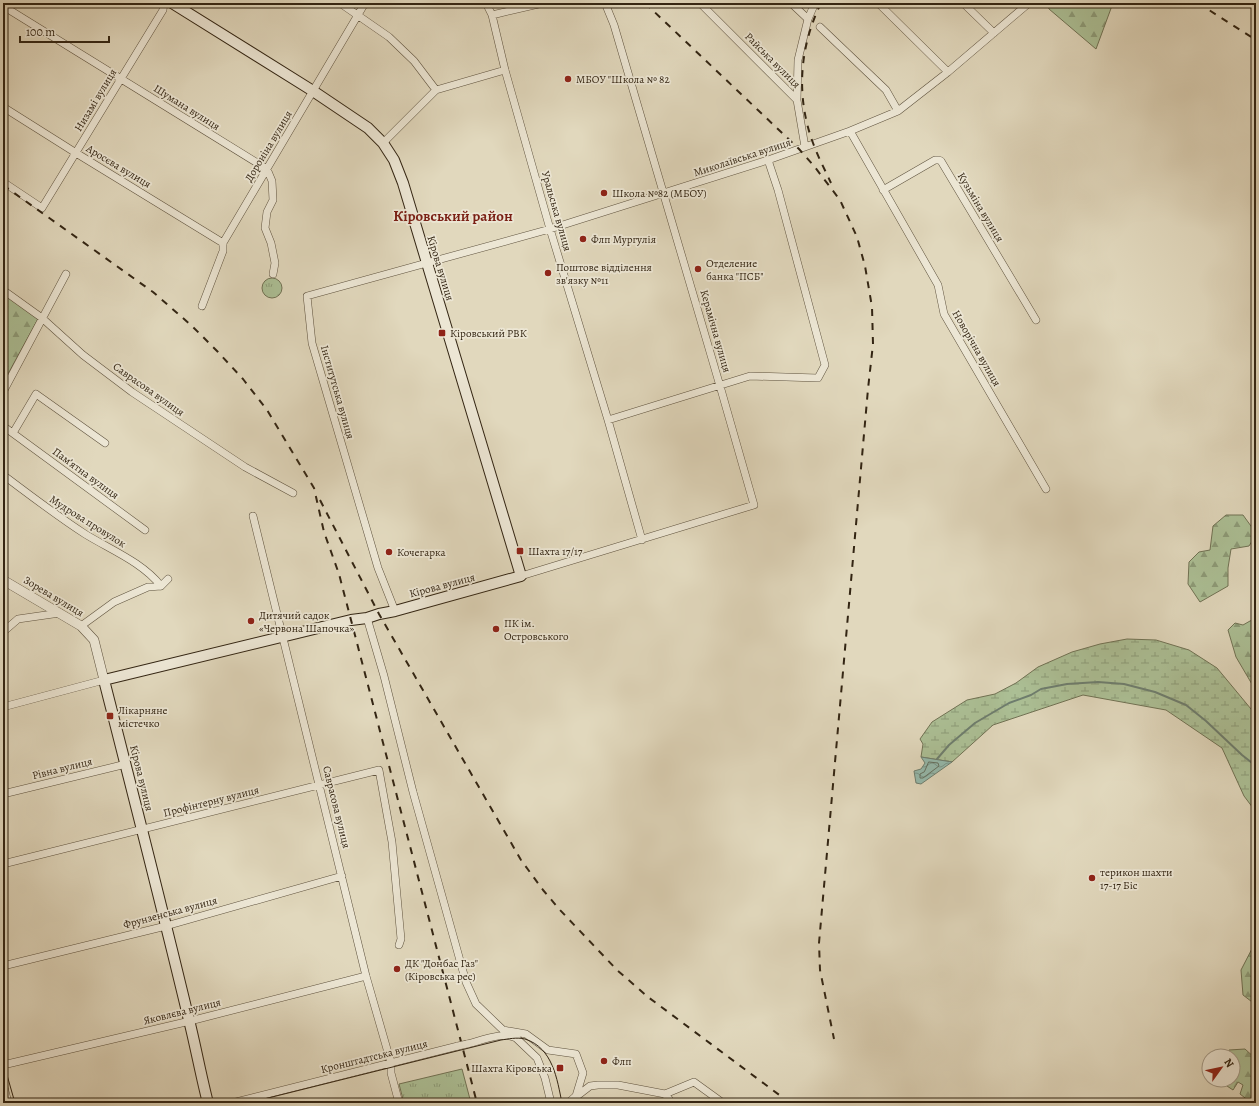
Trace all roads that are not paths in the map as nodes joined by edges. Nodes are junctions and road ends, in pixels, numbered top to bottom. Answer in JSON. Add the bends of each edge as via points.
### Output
{"nodes":[{"id":1,"x":164,"y":3,"type":"edge"},
{"id":2,"x":172,"y":3,"type":"edge"},
{"id":3,"x":340,"y":3,"type":"edge"},
{"id":4,"x":365,"y":3,"type":"edge"},
{"id":5,"x":486,"y":3,"type":"edge"},
{"id":6,"x":543,"y":3,"type":"edge"},
{"id":7,"x":605,"y":3,"type":"edge"},
{"id":8,"x":700,"y":3,"type":"edge"},
{"id":9,"x":791,"y":3,"type":"edge"},
{"id":10,"x":815,"y":3,"type":"edge"},
{"id":11,"x":878,"y":3,"type":"edge"},
{"id":12,"x":963,"y":3,"type":"edge"},
{"id":13,"x":1029,"y":3,"type":"edge"},
{"id":14,"x":3,"y":6,"type":"edge"},
{"id":15,"x":358,"y":15,"type":"junction"},
{"id":16,"x":492,"y":15,"type":"junction"},
{"id":17,"x":808,"y":19,"type":"junction"},
{"id":18,"x":820,"y":27,"type":"dead end"},
{"id":19,"x":994,"y":33,"type":"junction"},
{"id":20,"x":505,"y":70,"type":"junction"},
{"id":21,"x":948,"y":72,"type":"junction"},
{"id":22,"x":121,"y":79,"type":"junction"},
{"id":23,"x":436,"y":90,"type":"junction"},
{"id":24,"x":313,"y":91,"type":"junction"},
{"id":25,"x":797,"y":100,"type":"junction"},
{"id":26,"x":3,"y":106,"type":"edge"},
{"id":27,"x":898,"y":111,"type":"junction"},
{"id":28,"x":850,"y":131,"type":"junction"},
{"id":29,"x":383,"y":143,"type":"junction"},
{"id":30,"x":805,"y":146,"type":"junction"},
{"id":31,"x":76,"y":153,"type":"junction"},
{"id":32,"x":768,"y":160,"type":"junction"},
{"id":33,"x":267,"y":169,"type":"junction"},
{"id":34,"x":3,"y":182,"type":"edge"},
{"id":35,"x":884,"y":190,"type":"junction"},
{"id":36,"x":664,"y":194,"type":"junction"},
{"id":37,"x":550,"y":229,"type":"junction"},
{"id":38,"x":223,"y":243,"type":"junction"},
{"id":39,"x":426,"y":263,"type":"junction"},
{"id":40,"x":66,"y":274,"type":"dead end"},
{"id":41,"x":273,"y":274,"type":"dead end"},
{"id":42,"x":3,"y":290,"type":"edge"},
{"id":43,"x":202,"y":306,"type":"dead end"},
{"id":44,"x":42,"y":318,"type":"junction"},
{"id":45,"x":1036,"y":320,"type":"dead end"},
{"id":46,"x":720,"y":386,"type":"junction"},
{"id":47,"x":3,"y":392,"type":"edge"},
{"id":48,"x":608,"y":420,"type":"junction"},
{"id":49,"x":3,"y":426,"type":"edge"},
{"id":50,"x":13,"y":433,"type":"junction"},
{"id":51,"x":105,"y":443,"type":"dead end"},
{"id":52,"x":3,"y":475,"type":"edge"},
{"id":53,"x":1046,"y":489,"type":"dead end"},
{"id":54,"x":293,"y":493,"type":"dead end"},
{"id":55,"x":253,"y":516,"type":"dead end"},
{"id":56,"x":145,"y":530,"type":"dead end"},
{"id":57,"x":642,"y":540,"type":"junction"},
{"id":58,"x":521,"y":576,"type":"junction"},
{"id":59,"x":168,"y":579,"type":"dead end"},
{"id":60,"x":3,"y":580,"type":"edge"},
{"id":61,"x":161,"y":586,"type":"junction"},
{"id":62,"x":395,"y":610,"type":"junction"},
{"id":63,"x":60,"y":613,"type":"junction"},
{"id":64,"x":367,"y":618,"type":"junction"},
{"id":65,"x":81,"y":626,"type":"junction"},
{"id":66,"x":3,"y":632,"type":"edge"},
{"id":67,"x":284,"y":637,"type":"junction"},
{"id":68,"x":104,"y":680,"type":"junction"},
{"id":69,"x":3,"y":707,"type":"edge"},
{"id":70,"x":126,"y":764,"type":"junction"},
{"id":71,"x":320,"y":785,"type":"junction"},
{"id":72,"x":3,"y":794,"type":"edge"},
{"id":73,"x":142,"y":830,"type":"junction"},
{"id":74,"x":3,"y":864,"type":"edge"},
{"id":75,"x":342,"y":876,"type":"junction"},
{"id":76,"x":166,"y":926,"type":"junction"},
{"id":77,"x":399,"y":945,"type":"dead end"},
{"id":78,"x":3,"y":966,"type":"edge"},
{"id":79,"x":366,"y":976,"type":"junction"},
{"id":80,"x":190,"y":1021,"type":"junction"},
{"id":81,"x":391,"y":1063,"type":"junction"},
{"id":82,"x":3,"y":1065,"type":"edge"},
{"id":83,"x":3,"y":1087,"type":"edge"},
{"id":84,"x":665,"y":1094,"type":"junction"},
{"id":85,"x":576,"y":1096,"type":"junction"},
{"id":86,"x":7,"y":1103,"type":"edge"},
{"id":87,"x":208,"y":1103,"type":"edge"},
{"id":88,"x":232,"y":1103,"type":"edge"},
{"id":89,"x":399,"y":1103,"type":"edge"},
{"id":90,"x":551,"y":1103,"type":"edge"},
{"id":91,"x":568,"y":1103,"type":"edge"},
{"id":92,"x":672,"y":1103,"type":"edge"},
{"id":93,"x":723,"y":1103,"type":"edge"}],
"edges":[{"from":1,"to":22,"type":"street","name":"Низамі вулиця","via":[[163,10]]},
{"from":2,"to":24,"type":"main road","name":"Кірова вулиця"},
{"from":3,"to":15,"type":"street"},
{"from":4,"to":15,"type":"street","name":"Дороніна вулиця"},
{"from":5,"to":16,"type":"street","name":"Уральська вулиця"},
{"from":6,"to":16,"type":"street"},
{"from":7,"to":36,"type":"street","name":"Керамічна вулиця","via":[[614,25]]},
{"from":8,"to":25,"type":"street","name":"Райська вулиця"},
{"from":9,"to":17,"type":"street"},
{"from":10,"to":17,"type":"street"},
{"from":11,"to":21,"type":"street"},
{"from":12,"to":19,"type":"street"},
{"from":13,"to":19,"type":"street","name":"Миколаївська вулиця"},
{"from":14,"to":22,"type":"street","name":"Шумана вулиця"},
{"from":15,"to":23,"type":"street","via":[[389,37],[409,56]]},
{"from":15,"to":24,"type":"street","name":"Дороніна вулиця"},
{"from":16,"to":20,"type":"street","name":"Уральська вулиця"},
{"from":17,"to":25,"type":"street","via":[[798,60]]},
{"from":18,"to":27,"type":"street","via":[[886,90]]},
{"from":19,"to":21,"type":"street","name":"Миколаївська вулиця"},
{"from":20,"to":23,"type":"street"},
{"from":20,"to":37,"type":"street","name":"Уральська вулиця"},
{"from":21,"to":27,"type":"street","name":"Миколаївська вулиця"},
{"from":22,"to":31,"type":"street","name":"Низамі вулиця"},
{"from":22,"to":33,"type":"street","name":"Шумана вулиця"},
{"from":23,"to":29,"type":"street"},
{"from":24,"to":29,"type":"main road","name":"Кірова вулиця","via":[[368,128]]},
{"from":24,"to":33,"type":"street","name":"Дороніна вулиця"},
{"from":25,"to":30,"type":"street","name":"Райська вулиця"},
{"from":26,"to":31,"type":"street","name":"Аросєва вулиця"},
{"from":27,"to":28,"type":"street","name":"Миколаївська вулиця"},
{"from":28,"to":30,"type":"street","name":"Миколаївська вулиця"},
{"from":28,"to":35,"type":"street","name":"Новорічна вулиця"},
{"from":29,"to":39,"type":"main road","name":"Кірова вулиця","via":[[394,160],[403,183]]},
{"from":30,"to":32,"type":"street","name":"Миколаївська вулиця"},
{"from":31,"to":34,"type":"street","name":"Низамі вулиця","via":[[42,208]]},
{"from":31,"to":38,"type":"street","name":"Аросєва вулиця"},
{"from":32,"to":36,"type":"street","name":"Миколаївська вулиця"},
{"from":32,"to":46,"type":"street","via":[[825,365],[818,378],[750,376]]},
{"from":33,"to":38,"type":"street","name":"Дороніна вулиця"},
{"from":33,"to":41,"type":"street","via":[[272,181],[273,200],[267,212],[265,228],[275,263]]},
{"from":35,"to":45,"type":"street","name":"Кузьміна вулиця","via":[[934,160],[941,161]]},
{"from":35,"to":53,"type":"street","name":"Новорічна вулиця","via":[[938,285],[944,314]]},
{"from":36,"to":37,"type":"street","name":"Миколаївська вулиця"},
{"from":36,"to":46,"type":"street","name":"Керамічна вулиця"},
{"from":37,"to":39,"type":"street","name":"Миколаївська вулиця"},
{"from":37,"to":48,"type":"street","name":"Уральська вулиця"},
{"from":38,"to":43,"type":"street","name":"Дороніна вулиця","via":[[223,251]]},
{"from":39,"to":58,"type":"main road","name":"Кірова вулиця"},
{"from":39,"to":62,"type":"street","name":"Інститутська вулиця","via":[[307,296],[312,343],[378,568]]},
{"from":40,"to":44,"type":"street"},
{"from":42,"to":44,"type":"street","name":"Саврасова вулиця"},
{"from":44,"to":47,"type":"street"},
{"from":44,"to":54,"type":"street","name":"Саврасова вулиця","via":[[83,355],[132,392],[245,467]]},
{"from":46,"to":48,"type":"street"},
{"from":46,"to":57,"type":"street","name":"Керамічна вулиця","via":[[754,505]]},
{"from":48,"to":57,"type":"street","name":"Уральська вулиця"},
{"from":49,"to":50,"type":"street","name":"Пам’ятна вулиця"},
{"from":50,"to":51,"type":"street","via":[[36,394]]},
{"from":50,"to":56,"type":"street","name":"Пам’ятна вулиця"},
{"from":52,"to":61,"type":"street","name":"Мудрова провулок","via":[[55,515],[126,557],[155,578]]},
{"from":55,"to":67,"type":"street","name":"Саврасова вулиця"},
{"from":57,"to":58,"type":"street"},
{"from":58,"to":62,"type":"main road","name":"Кірова вулиця"},
{"from":59,"to":61,"type":"street"},
{"from":60,"to":63,"type":"street","name":"Зорева вулиця"},
{"from":61,"to":65,"type":"street","via":[[148,587],[114,602]]},
{"from":62,"to":64,"type":"main road","name":"Кірова вулиця"},
{"from":63,"to":65,"type":"street","name":"Зорева вулиця"},
{"from":63,"to":66,"type":"street","via":[[18,619]]},
{"from":64,"to":67,"type":"main road","name":"Кірова вулиця"},
{"from":64,"to":85,"type":"street","via":[[466,982],[476,1004],[503,1030],[526,1034],[548,1050],[576,1054],[583,1073]]},
{"from":65,"to":68,"type":"street","name":"Зорева вулиця","via":[[94,640]]},
{"from":67,"to":68,"type":"main road","name":"Кірова вулиця"},
{"from":67,"to":71,"type":"street","name":"Саврасова вулиця"},
{"from":68,"to":69,"type":"street"},
{"from":68,"to":70,"type":"main road","name":"Кірова вулиця"},
{"from":70,"to":72,"type":"street","name":"Рівна вулиця"},
{"from":70,"to":73,"type":"main road","name":"Кірова вулиця"},
{"from":71,"to":73,"type":"street","name":"Профінтерну вулиця"},
{"from":71,"to":75,"type":"street","name":"Саврасова вулиця"},
{"from":71,"to":77,"type":"street","name":"Профінтерну вулиця","via":[[379,770],[392,842],[401,939]]},
{"from":73,"to":74,"type":"street","name":"Профінтерну вулиця"},
{"from":73,"to":76,"type":"main road","name":"Кірова вулиця"},
{"from":75,"to":76,"type":"street","name":"Фрунзенська вулиця"},
{"from":75,"to":79,"type":"street","name":"Саврасова вулиця"},
{"from":76,"to":78,"type":"street","name":"Фрунзенська вулиця"},
{"from":76,"to":80,"type":"main road","name":"Кірова вулиця"},
{"from":79,"to":80,"type":"street","name":"Яковлєва вулиця"},
{"from":79,"to":81,"type":"street","name":"Саврасова вулиця"},
{"from":80,"to":82,"type":"street","name":"Яковлєва вулиця"},
{"from":80,"to":87,"type":"main road","name":"Кірова вулиця"},
{"from":81,"to":88,"type":"street","name":"Кронштадтська вулиця"},
{"from":81,"to":89,"type":"street","name":"Саврасова вулиця"},
{"from":81,"to":90,"type":"street","name":"Кронштадтська вулиця","bridge":true,"via":[[504,1035],[513,1036],[537,1058]]},
{"from":83,"to":86,"type":"street"},
{"from":84,"to":85,"type":"street","via":[[618,1085],[598,1085],[590,1086]]},
{"from":84,"to":92,"type":"street"},
{"from":84,"to":93,"type":"street","via":[[694,1082]]},
{"from":85,"to":91,"type":"street"}]}
